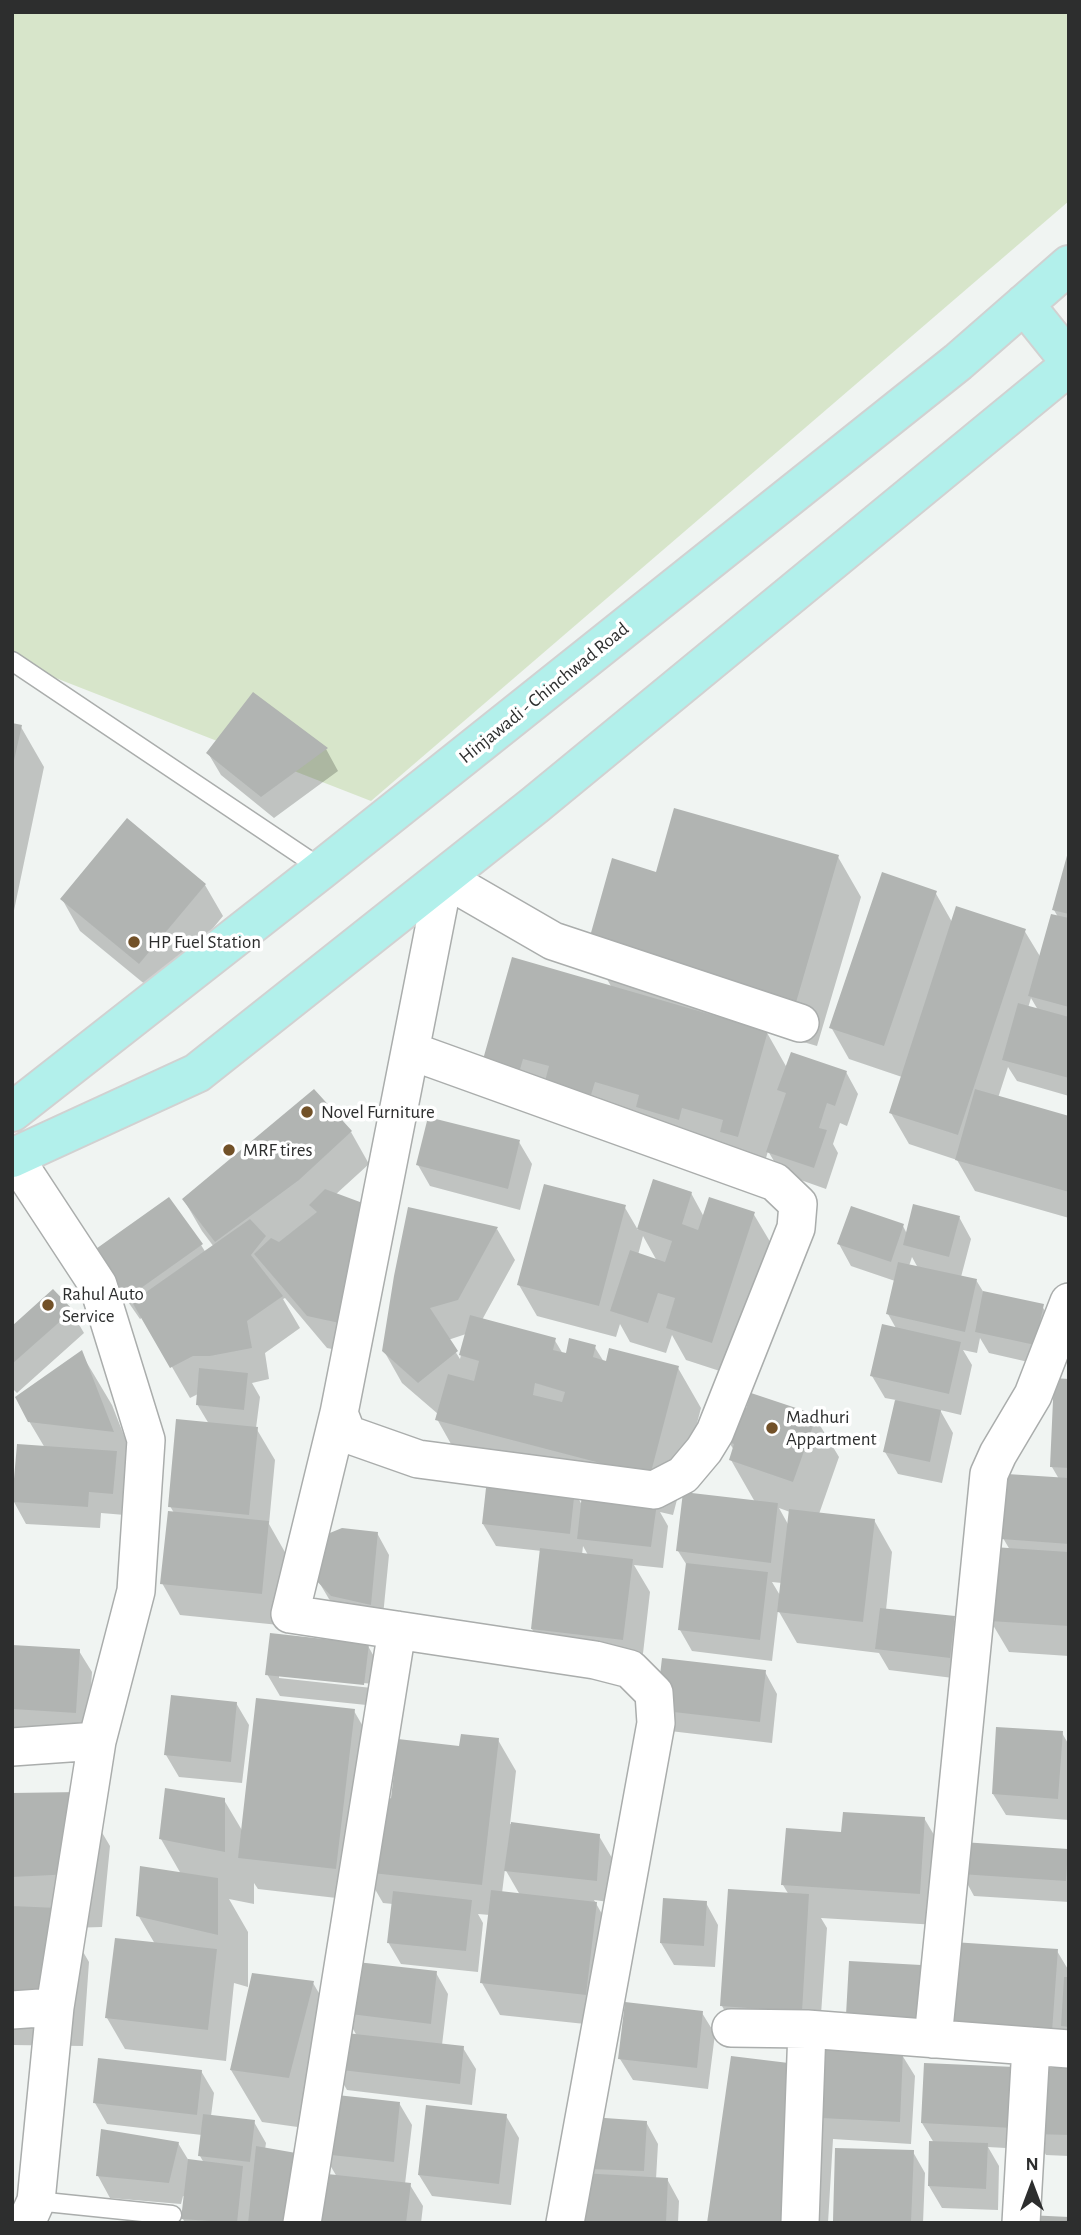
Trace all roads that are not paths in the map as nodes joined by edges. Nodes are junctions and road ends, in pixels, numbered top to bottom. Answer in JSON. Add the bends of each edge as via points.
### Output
{"nodes":[{"id":1,"x":1069,"y":265,"type":"edge"},
{"id":2,"x":1024,"y":304,"type":"junction"},
{"id":3,"x":1069,"y":360,"type":"edge"},
{"id":4,"x":1069,"y":366,"type":"edge"},
{"id":5,"x":12,"y":661,"type":"edge"},
{"id":6,"x":322,"y":869,"type":"junction"},
{"id":7,"x":444,"y":878,"type":"junction"},
{"id":8,"x":800,"y":1023,"type":"dead end"},
{"id":9,"x":411,"y":1051,"type":"junction"},
{"id":10,"x":12,"y":1112,"type":"edge"},
{"id":11,"x":13,"y":1158,"type":"edge"},
{"id":12,"x":1069,"y":1301,"type":"edge"},
{"id":13,"x":339,"y":1413,"type":"junction"},
{"id":14,"x":397,"y":1630,"type":"junction"},
{"id":15,"x":97,"y":1741,"type":"junction"},
{"id":16,"x":12,"y":1746,"type":"edge"},
{"id":17,"x":55,"y":2007,"type":"junction"},
{"id":18,"x":12,"y":2010,"type":"edge"},
{"id":19,"x":731,"y":2028,"type":"dead end"},
{"id":20,"x":807,"y":2029,"type":"junction"},
{"id":21,"x":933,"y":2039,"type":"junction"},
{"id":22,"x":1031,"y":2046,"type":"junction"},
{"id":23,"x":1069,"y":2049,"type":"edge"},
{"id":24,"x":31,"y":2212,"type":"edge"},
{"id":25,"x":172,"y":2215,"type":"dead end"},
{"id":26,"x":302,"y":2223,"type":"edge"},
{"id":27,"x":565,"y":2223,"type":"edge"},
{"id":28,"x":800,"y":2223,"type":"edge"},
{"id":29,"x":1021,"y":2223,"type":"edge"}],
"edges":[{"from":1,"to":2,"type":"main road","name":"Hinjawadi - Chinchwad Road"},
{"from":2,"to":3,"type":"main road"},
{"from":2,"to":6,"type":"main road","name":"Hinjawadi - Chinchwad Road","via":[[958,362]]},
{"from":4,"to":7,"type":"main road"},
{"from":5,"to":6,"type":"lane"},
{"from":6,"to":10,"type":"main road","name":"Hinjawadi - Chinchwad Road"},
{"from":7,"to":8,"type":"street","via":[[553,941]]},
{"from":7,"to":9,"type":"street"},
{"from":7,"to":11,"type":"main road","via":[[197,1073]]},
{"from":9,"to":13,"type":"street"},
{"from":9,"to":13,"type":"street","via":[[775,1182],[798,1204],[796,1228],[715,1432],[683,1475],[654,1490],[418,1458],[347,1434]]},
{"from":11,"to":15,"type":"street","via":[[98,1285],[146,1440],[136,1591]]},
{"from":12,"to":21,"type":"street","via":[[1033,1395],[989,1474]]},
{"from":13,"to":14,"type":"street","via":[[290,1614]]},
{"from":14,"to":26,"type":"street"},
{"from":14,"to":27,"type":"street","via":[[595,1660],[630,1669],[654,1693],[654,1736]]},
{"from":15,"to":16,"type":"street"},
{"from":15,"to":17,"type":"street"},
{"from":17,"to":18,"type":"street"},
{"from":17,"to":24,"type":"street"},
{"from":19,"to":20,"type":"street"},
{"from":20,"to":21,"type":"street"},
{"from":20,"to":28,"type":"street"},
{"from":21,"to":22,"type":"street"},
{"from":22,"to":23,"type":"street"},
{"from":22,"to":29,"type":"street"},
{"from":24,"to":25,"type":"lane"}]}
